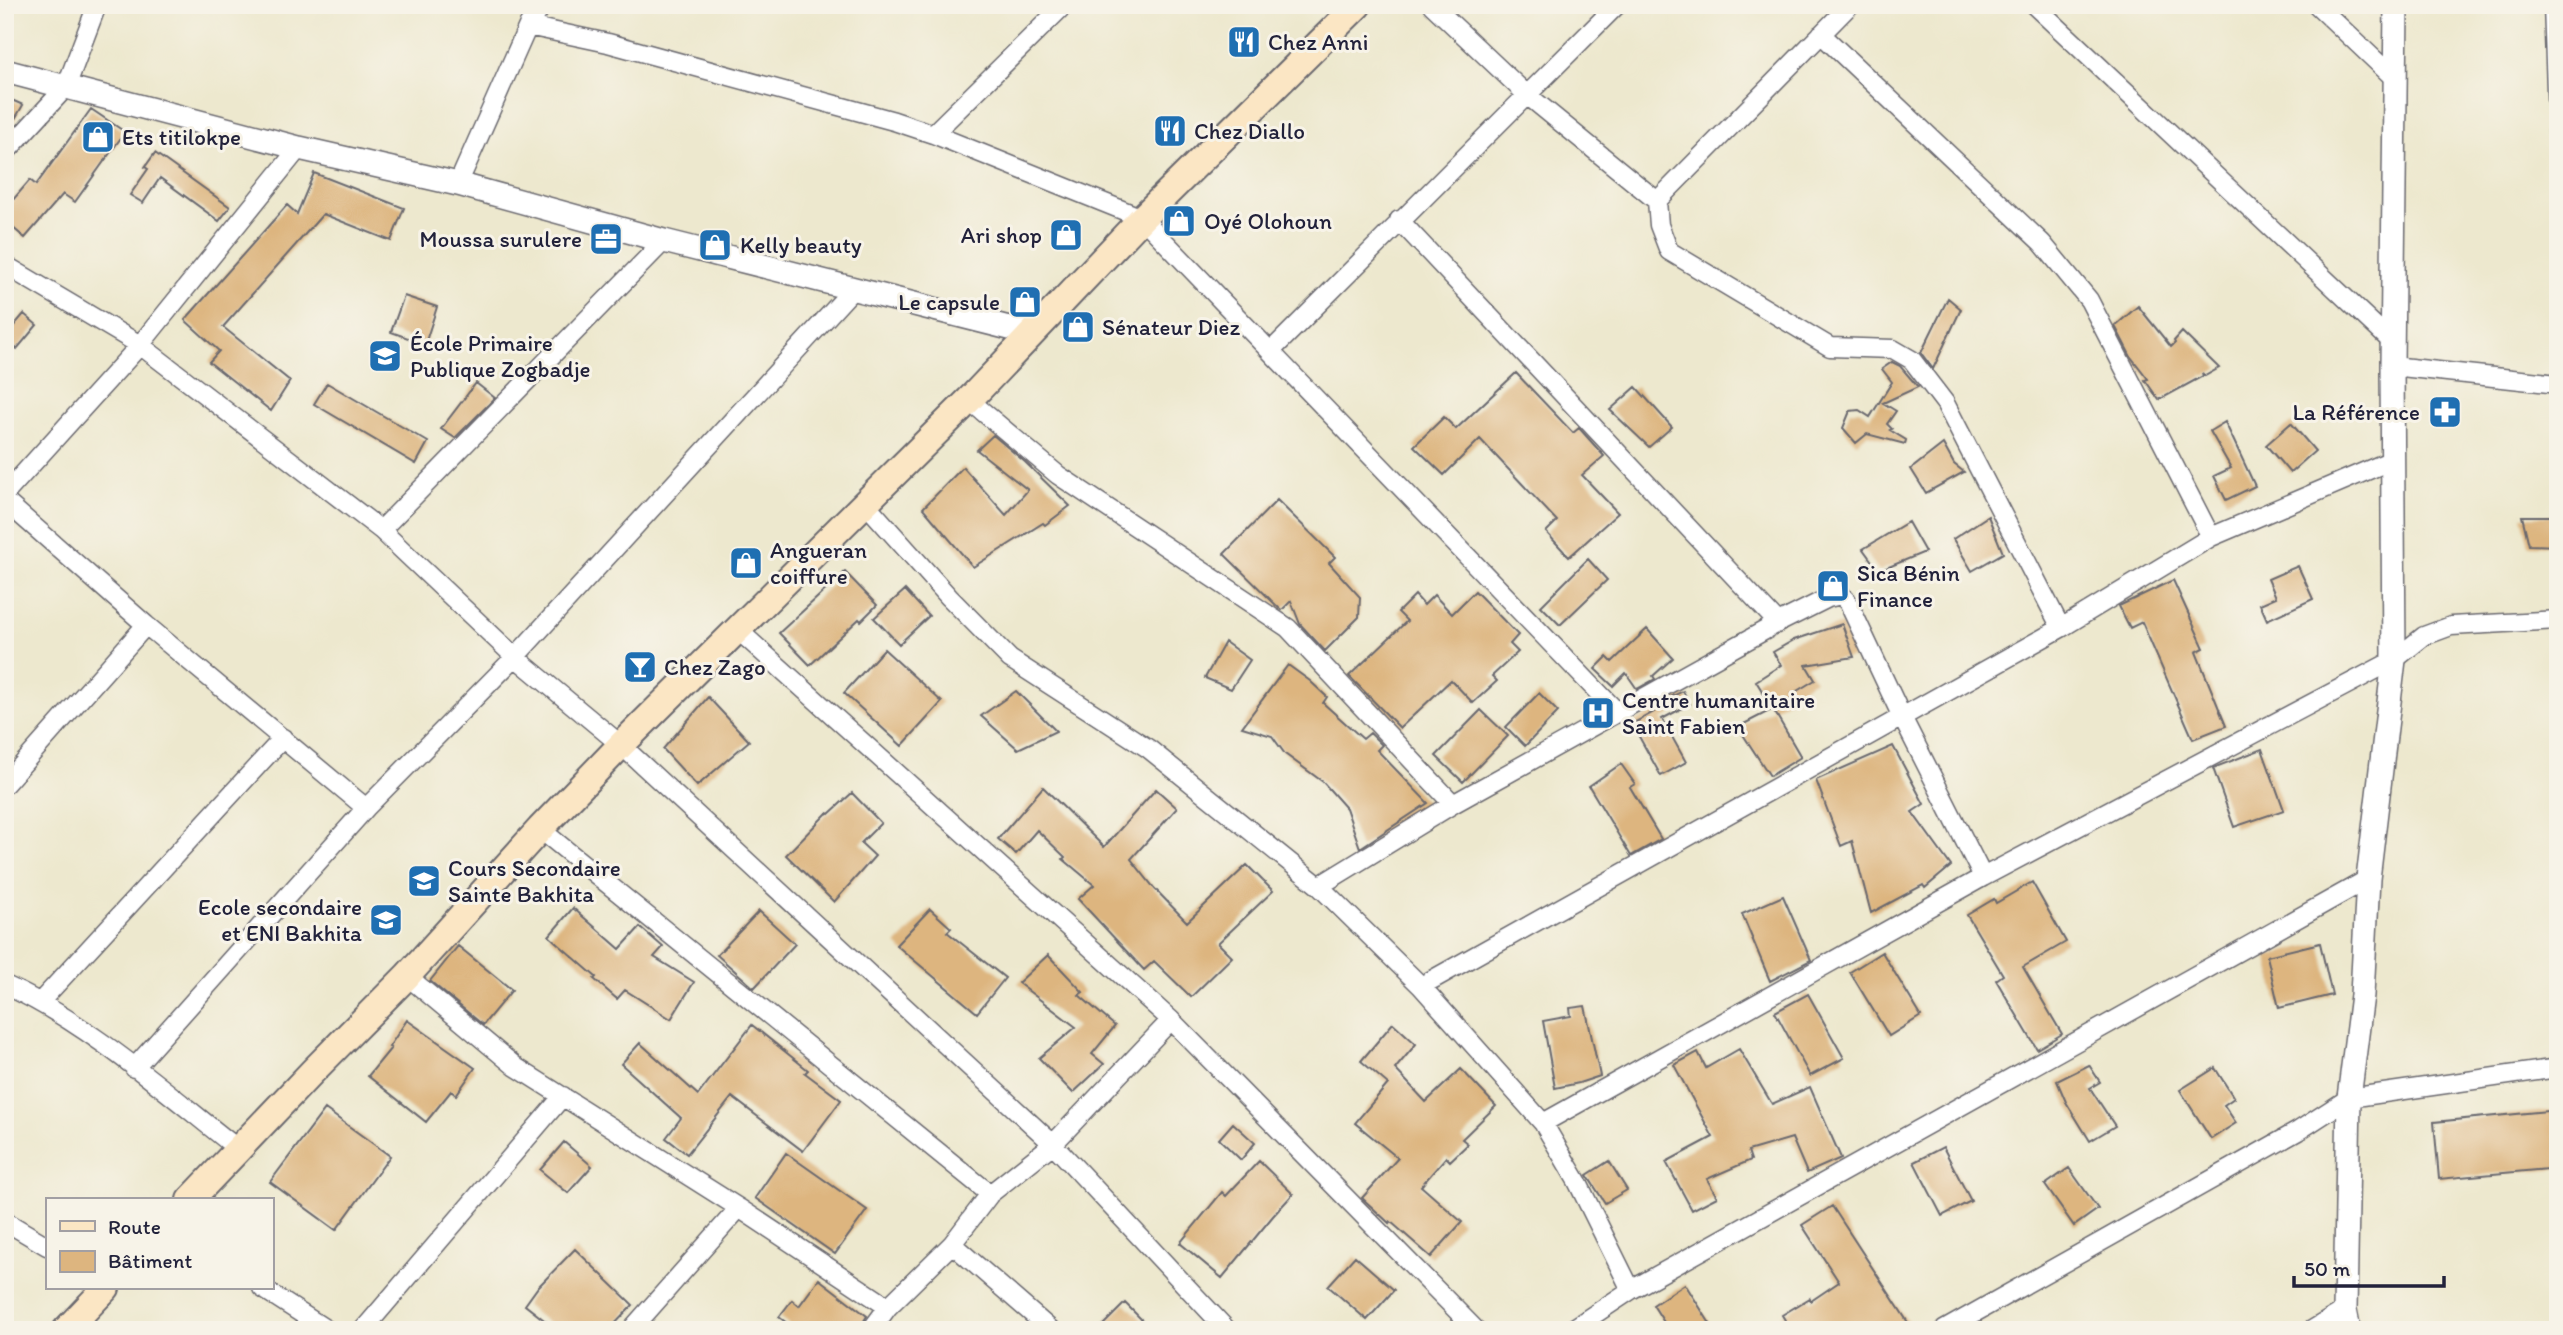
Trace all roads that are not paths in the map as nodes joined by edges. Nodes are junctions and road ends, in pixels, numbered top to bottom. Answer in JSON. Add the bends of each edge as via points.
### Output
{"nodes":[{"id":1,"x":97,"y":5,"type":"edge"},
{"id":2,"x":543,"y":5,"type":"edge"},
{"id":3,"x":1064,"y":5,"type":"edge"},
{"id":4,"x":1358,"y":5,"type":"edge"},
{"id":5,"x":1432,"y":5,"type":"edge"},
{"id":6,"x":1617,"y":5,"type":"edge"},
{"id":7,"x":1850,"y":5,"type":"edge"},
{"id":8,"x":2034,"y":5,"type":"edge"},
{"id":9,"x":2317,"y":5,"type":"edge"},
{"id":10,"x":2396,"y":5,"type":"edge"},
{"id":11,"x":2553,"y":5,"type":"edge"},
{"id":12,"x":528,"y":26,"type":"junction"},
{"id":13,"x":1821,"y":34,"type":"junction"},
{"id":14,"x":5,"y":71,"type":"edge"},
{"id":15,"x":2396,"y":80,"type":"junction"},
{"id":16,"x":66,"y":87,"type":"junction"},
{"id":17,"x":1526,"y":94,"type":"junction"},
{"id":18,"x":933,"y":134,"type":"junction"},
{"id":19,"x":299,"y":148,"type":"junction"},
{"id":20,"x":2558,"y":149,"type":"edge"},
{"id":21,"x":5,"y":153,"type":"edge"},
{"id":22,"x":458,"y":184,"type":"junction"},
{"id":23,"x":1657,"y":201,"type":"junction"},
{"id":24,"x":1142,"y":218,"type":"junction"},
{"id":25,"x":1399,"y":220,"type":"junction"},
{"id":26,"x":664,"y":241,"type":"junction"},
{"id":27,"x":5,"y":265,"type":"edge"},
{"id":28,"x":854,"y":288,"type":"junction"},
{"id":29,"x":1033,"y":334,"type":"junction"},
{"id":30,"x":2392,"y":342,"type":"junction"},
{"id":31,"x":140,"y":345,"type":"junction"},
{"id":32,"x":1271,"y":351,"type":"junction"},
{"id":33,"x":2392,"y":366,"type":"junction"},
{"id":34,"x":2558,"y":384,"type":"edge"},
{"id":35,"x":969,"y":400,"type":"junction"},
{"id":36,"x":2392,"y":460,"type":"junction"},
{"id":37,"x":5,"y":494,"type":"edge"},
{"id":38,"x":5,"y":501,"type":"edge"},
{"id":39,"x":865,"y":503,"type":"junction"},
{"id":40,"x":381,"y":530,"type":"junction"},
{"id":41,"x":2211,"y":537,"type":"junction"},
{"id":42,"x":2558,"y":620,"type":"edge"},
{"id":43,"x":1778,"y":623,"type":"junction"},
{"id":44,"x":146,"y":625,"type":"junction"},
{"id":45,"x":2061,"y":628,"type":"junction"},
{"id":46,"x":738,"y":630,"type":"junction"},
{"id":47,"x":515,"y":657,"type":"junction"},
{"id":48,"x":2394,"y":660,"type":"junction"},
{"id":49,"x":1618,"y":713,"type":"junction"},
{"id":50,"x":1902,"y":717,"type":"junction"},
{"id":51,"x":283,"y":738,"type":"junction"},
{"id":52,"x":621,"y":745,"type":"junction"},
{"id":53,"x":5,"y":784,"type":"edge"},
{"id":54,"x":1453,"y":804,"type":"junction"},
{"id":55,"x":366,"y":808,"type":"junction"},
{"id":56,"x":540,"y":829,"type":"junction"},
{"id":57,"x":1983,"y":877,"type":"junction"},
{"id":58,"x":2368,"y":879,"type":"junction"},
{"id":59,"x":1319,"y":886,"type":"junction"},
{"id":60,"x":407,"y":976,"type":"junction"},
{"id":61,"x":5,"y":985,"type":"edge"},
{"id":62,"x":1421,"y":986,"type":"junction"},
{"id":63,"x":41,"y":1001,"type":"junction"},
{"id":64,"x":1171,"y":1020,"type":"junction"},
{"id":65,"x":134,"y":1068,"type":"junction"},
{"id":66,"x":2558,"y":1068,"type":"edge"},
{"id":67,"x":563,"y":1096,"type":"junction"},
{"id":68,"x":2349,"y":1098,"type":"junction"},
{"id":69,"x":1543,"y":1123,"type":"junction"},
{"id":70,"x":1053,"y":1144,"type":"junction"},
{"id":71,"x":238,"y":1149,"type":"junction"},
{"id":72,"x":990,"y":1194,"type":"junction"},
{"id":73,"x":192,"y":1198,"type":"edge"},
{"id":74,"x":739,"y":1208,"type":"junction"},
{"id":75,"x":5,"y":1221,"type":"edge"},
{"id":76,"x":952,"y":1244,"type":"junction"},
{"id":77,"x":46,"y":1245,"type":"edge"},
{"id":78,"x":104,"y":1290,"type":"edge"},
{"id":79,"x":265,"y":1290,"type":"edge"},
{"id":80,"x":1630,"y":1290,"type":"junction"},
{"id":81,"x":888,"y":1307,"type":"junction"},
{"id":82,"x":2347,"y":1320,"type":"edge"},
{"id":83,"x":1596,"y":1324,"type":"edge"},
{"id":84,"x":66,"y":1330,"type":"edge"},
{"id":85,"x":327,"y":1330,"type":"edge"},
{"id":86,"x":363,"y":1330,"type":"edge"},
{"id":87,"x":631,"y":1330,"type":"edge"},
{"id":88,"x":871,"y":1330,"type":"edge"},
{"id":89,"x":1051,"y":1330,"type":"edge"},
{"id":90,"x":1227,"y":1330,"type":"edge"},
{"id":91,"x":1476,"y":1330,"type":"edge"},
{"id":92,"x":1571,"y":1330,"type":"edge"},
{"id":93,"x":1944,"y":1330,"type":"edge"},
{"id":94,"x":2312,"y":1330,"type":"edge"}],
"edges":[{"from":1,"to":16,"type":"street"},
{"from":2,"to":12,"type":"street"},
{"from":3,"to":18,"type":"street"},
{"from":4,"to":24,"type":"main road"},
{"from":5,"to":17,"type":"street"},
{"from":6,"to":17,"type":"street"},
{"from":7,"to":13,"type":"street"},
{"from":8,"to":30,"type":"street"},
{"from":9,"to":15,"type":"street"},
{"from":10,"to":15,"type":"street"},
{"from":11,"to":20,"type":"street"},
{"from":12,"to":18,"type":"street","via":[[608,43]]},
{"from":12,"to":22,"type":"street"},
{"from":13,"to":23,"type":"street"},
{"from":13,"to":41,"type":"street","via":[[2042,243],[2071,276],[2089,300]]},
{"from":14,"to":16,"type":"street"},
{"from":15,"to":30,"type":"street"},
{"from":16,"to":19,"type":"street"},
{"from":16,"to":21,"type":"street"},
{"from":17,"to":23,"type":"street"},
{"from":17,"to":25,"type":"street"},
{"from":18,"to":24,"type":"street"},
{"from":19,"to":22,"type":"street"},
{"from":19,"to":31,"type":"street"},
{"from":22,"to":26,"type":"street"},
{"from":23,"to":45,"type":"street","via":[[1659,225],[1669,251],[1830,347],[1893,349],[1912,360],[1945,403]]},
{"from":24,"to":29,"type":"main road"},
{"from":24,"to":32,"type":"street"},
{"from":25,"to":32,"type":"street"},
{"from":25,"to":43,"type":"street"},
{"from":26,"to":28,"type":"street"},
{"from":26,"to":40,"type":"street"},
{"from":27,"to":31,"type":"street"},
{"from":28,"to":29,"type":"street"},
{"from":28,"to":47,"type":"street"},
{"from":29,"to":35,"type":"main road"},
{"from":30,"to":33,"type":"street"},
{"from":31,"to":37,"type":"street"},
{"from":31,"to":40,"type":"street"},
{"from":32,"to":49,"type":"street"},
{"from":33,"to":34,"type":"street"},
{"from":33,"to":36,"type":"street"},
{"from":35,"to":39,"type":"main road"},
{"from":35,"to":54,"type":"street","via":[[1058,475],[1288,628]]},
{"from":36,"to":41,"type":"street"},
{"from":36,"to":48,"type":"street"},
{"from":38,"to":44,"type":"street"},
{"from":39,"to":46,"type":"main road"},
{"from":39,"to":59,"type":"street","via":[[1010,659],[1149,749]]},
{"from":40,"to":47,"type":"street"},
{"from":41,"to":45,"type":"street"},
{"from":42,"to":48,"type":"street","via":[[2451,626],[2424,636]]},
{"from":43,"to":49,"type":"street"},
{"from":43,"to":50,"type":"street","via":[[1841,595]]},
{"from":44,"to":51,"type":"street"},
{"from":44,"to":53,"type":"street"},
{"from":45,"to":50,"type":"street"},
{"from":46,"to":52,"type":"main road"},
{"from":46,"to":64,"type":"street"},
{"from":47,"to":52,"type":"street"},
{"from":47,"to":55,"type":"street"},
{"from":48,"to":57,"type":"street"},
{"from":48,"to":58,"type":"street"},
{"from":49,"to":54,"type":"street"},
{"from":50,"to":57,"type":"street"},
{"from":50,"to":62,"type":"street"},
{"from":51,"to":55,"type":"street"},
{"from":51,"to":63,"type":"street"},
{"from":52,"to":56,"type":"main road"},
{"from":52,"to":70,"type":"street"},
{"from":54,"to":59,"type":"street"},
{"from":55,"to":65,"type":"street"},
{"from":56,"to":60,"type":"main road"},
{"from":56,"to":72,"type":"street"},
{"from":57,"to":69,"type":"street"},
{"from":58,"to":68,"type":"street","via":[[2362,995]]},
{"from":58,"to":80,"type":"street"},
{"from":59,"to":62,"type":"street"},
{"from":60,"to":67,"type":"street","via":[[516,1067]]},
{"from":60,"to":71,"type":"main road"},
{"from":61,"to":63,"type":"street"},
{"from":62,"to":69,"type":"street"},
{"from":63,"to":65,"type":"street"},
{"from":64,"to":70,"type":"street"},
{"from":64,"to":91,"type":"street"},
{"from":65,"to":71,"type":"street"},
{"from":66,"to":68,"type":"street"},
{"from":67,"to":74,"type":"street"},
{"from":67,"to":86,"type":"street"},
{"from":68,"to":82,"type":"street"},
{"from":68,"to":93,"type":"street"},
{"from":69,"to":80,"type":"street"},
{"from":70,"to":72,"type":"street"},
{"from":70,"to":90,"type":"street"},
{"from":71,"to":73,"type":"main road"},
{"from":72,"to":76,"type":"street"},
{"from":74,"to":81,"type":"street"},
{"from":74,"to":87,"type":"street"},
{"from":75,"to":77,"type":"street"},
{"from":76,"to":81,"type":"street"},
{"from":76,"to":89,"type":"street"},
{"from":78,"to":84,"type":"main road"},
{"from":79,"to":85,"type":"street"},
{"from":80,"to":83,"type":"street"},
{"from":81,"to":88,"type":"street"},
{"from":82,"to":94,"type":"street"},
{"from":83,"to":92,"type":"street"}]}
